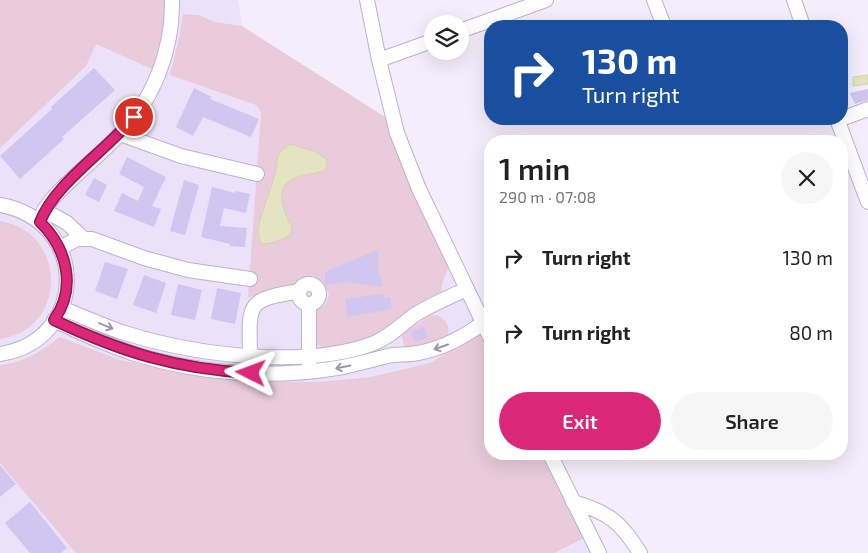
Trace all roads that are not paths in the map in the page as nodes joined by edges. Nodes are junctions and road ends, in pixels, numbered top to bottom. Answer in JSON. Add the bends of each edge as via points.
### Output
{"nodes":[{"id":1,"x":172,"y":0,"type":"edge"},
{"id":2,"x":367,"y":0,"type":"edge"},
{"id":3,"x":546,"y":0,"type":"edge"},
{"id":4,"x":654,"y":0,"type":"edge"},
{"id":5,"x":794,"y":0,"type":"edge"},
{"id":6,"x":491,"y":20,"type":"edge"},
{"id":7,"x":662,"y":20,"type":"edge"},
{"id":8,"x":801,"y":20,"type":"edge"},
{"id":9,"x":484,"y":22,"type":"edge"},
{"id":10,"x":469,"y":28,"type":"edge"},
{"id":11,"x":424,"y":45,"type":"edge"},
{"id":12,"x":379,"y":60,"type":"junction"},
{"id":13,"x":868,"y":109,"type":"edge"},
{"id":14,"x":848,"y":116,"type":"edge"},
{"id":15,"x":120,"y":134,"type":"junction"},
{"id":16,"x":848,"y":147,"type":"edge"},
{"id":17,"x":257,"y":174,"type":"dead end"},
{"id":18,"x":868,"y":202,"type":"edge"},
{"id":19,"x":0,"y":205,"type":"edge"},
{"id":20,"x":42,"y":216,"type":"junction"},
{"id":21,"x":84,"y":238,"type":"junction"},
{"id":22,"x":60,"y":248,"type":"junction"},
{"id":23,"x":250,"y":279,"type":"dead end"},
{"id":24,"x":468,"y":289,"type":"junction"},
{"id":25,"x":58,"y":314,"type":"junction"},
{"id":26,"x":483,"y":323,"type":"joint"},
{"id":27,"x":384,"y":338,"type":"junction"},
{"id":28,"x":0,"y":354,"type":"edge"},
{"id":29,"x":250,"y":355,"type":"junction"},
{"id":30,"x":391,"y":355,"type":"junction"},
{"id":31,"x":309,"y":356,"type":"junction"},
{"id":32,"x":309,"y":372,"type":"junction"},
{"id":33,"x":553,"y":460,"type":"edge"},
{"id":34,"x":574,"y":502,"type":"junction"},
{"id":35,"x":599,"y":553,"type":"edge"},
{"id":36,"x":640,"y":553,"type":"edge"}],
"edges":[{"from":1,"to":15,"type":"street","via":[[171,30],[157,77],[145,101]]},
{"from":2,"to":12,"type":"street"},
{"from":3,"to":6,"type":"street"},
{"from":4,"to":7,"type":"street"},
{"from":5,"to":8,"type":"street"},
{"from":9,"to":10,"type":"street"},
{"from":11,"to":12,"type":"street"},
{"from":12,"to":24,"type":"street","via":[[397,133],[416,181]]},
{"from":13,"to":14,"type":"street"},
{"from":15,"to":17,"type":"street","via":[[181,156]]},
{"from":15,"to":20,"type":"street","via":[[63,187]]},
{"from":16,"to":18,"type":"street"},
{"from":19,"to":20,"type":"street"},
{"from":20,"to":21,"type":"street","via":[[67,223]]},
{"from":20,"to":22,"type":"street"},
{"from":21,"to":22,"type":"street"},
{"from":21,"to":23,"type":"street","via":[[188,270]]},
{"from":22,"to":25,"type":"street","via":[[67,278]]},
{"from":24,"to":26,"type":"street"},
{"from":24,"to":27,"type":"street","via":[[415,315]]},
{"from":25,"to":28,"type":"street","via":[[46,331],[28,345]]},
{"from":25,"to":29,"type":"street","one_way":true,"via":[[167,344]]},
{"from":25,"to":32,"type":"street","via":[[94,339],[178,365],[265,374]]},
{"from":26,"to":30,"type":"street","one_way":true,"via":[[440,347]]},
{"from":27,"to":30,"type":"street"},
{"from":27,"to":31,"type":"street","via":[[344,353]]},
{"from":29,"to":31,"type":"street"},
{"from":29,"to":31,"type":"street","via":[[249,323],[254,306],[268,296],[300,290],[308,284],[319,294],[316,301],[309,304]]},
{"from":30,"to":32,"type":"street","one_way":true},
{"from":31,"to":32,"type":"street"},
{"from":33,"to":34,"type":"street"},
{"from":34,"to":35,"type":"street"},
{"from":34,"to":36,"type":"street","via":[[605,512]]}]}
